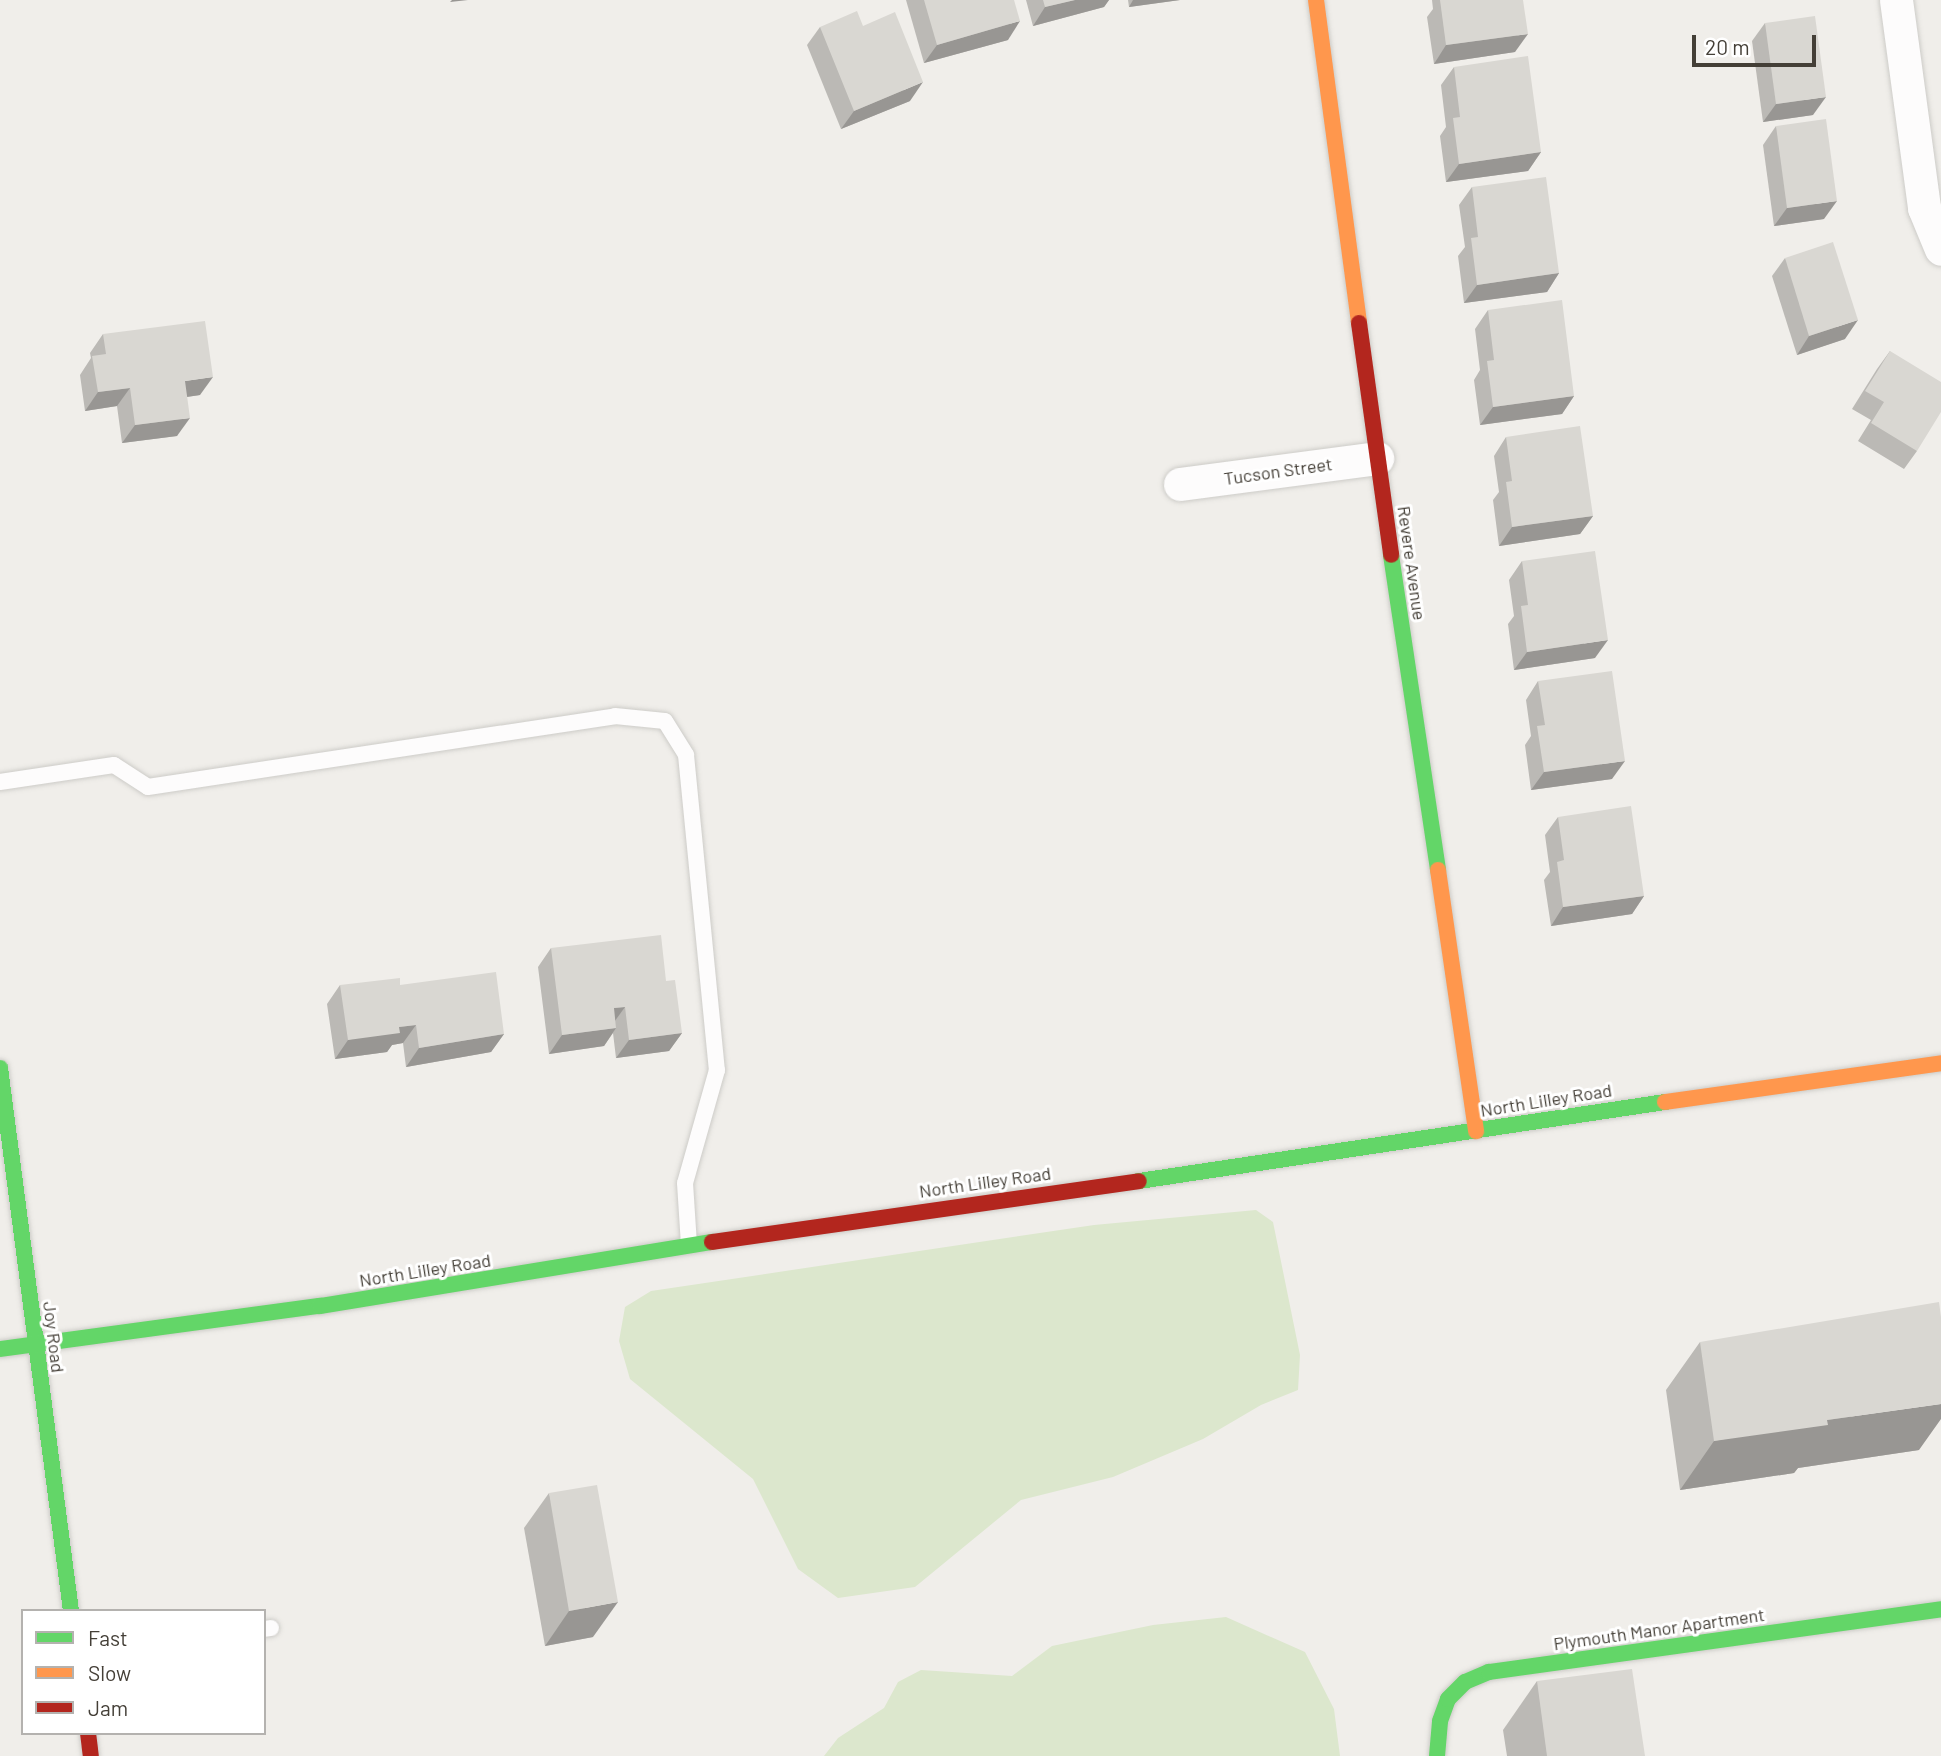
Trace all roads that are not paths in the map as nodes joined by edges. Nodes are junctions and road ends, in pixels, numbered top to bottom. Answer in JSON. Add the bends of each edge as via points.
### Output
{"nodes":[{"id":1,"x":1316,"y":0,"type":"edge"},
{"id":2,"x":1896,"y":0,"type":"edge"},
{"id":3,"x":1941,"y":249,"type":"edge"},
{"id":4,"x":1377,"y":458,"type":"junction"},
{"id":5,"x":1180,"y":484,"type":"dead end"},
{"id":6,"x":0,"y":782,"type":"edge"},
{"id":7,"x":1941,"y":1063,"type":"edge"},
{"id":8,"x":0,"y":1068,"type":"edge"},
{"id":9,"x":1476,"y":1131,"type":"junction"},
{"id":10,"x":689,"y":1246,"type":"junction"},
{"id":11,"x":36,"y":1345,"type":"junction"},
{"id":12,"x":0,"y":1349,"type":"edge"},
{"id":13,"x":71,"y":1609,"type":"edge"},
{"id":14,"x":1941,"y":1609,"type":"edge"},
{"id":15,"x":88,"y":1735,"type":"edge"},
{"id":16,"x":92,"y":1756,"type":"edge"},
{"id":17,"x":1437,"y":1756,"type":"edge"}],
"edges":[{"from":1,"to":4,"type":"street","name":"Revere Avenue"},
{"from":2,"to":3,"type":"street","via":[[1924,208]]},
{"from":4,"to":5,"type":"street","name":"Tucson Street"},
{"from":4,"to":9,"type":"street","name":"Revere Avenue"},
{"from":6,"to":10,"type":"lane","via":[[114,765],[148,787],[615,716],[665,720],[686,755],[717,1070],[685,1183]]},
{"from":7,"to":9,"type":"street","name":"North Lilley Road"},
{"from":8,"to":11,"type":"street","name":"Joy Road"},
{"from":9,"to":10,"type":"street","name":"North Lilley Road"},
{"from":10,"to":11,"type":"street","name":"North Lilley Road","via":[[320,1306]]},
{"from":11,"to":12,"type":"street","name":"North Lilley Road"},
{"from":11,"to":13,"type":"street","name":"Joy Road"},
{"from":14,"to":17,"type":"street","name":"Plymouth Manor Apartment","via":[[1489,1672],[1465,1682],[1448,1699],[1440,1721]]},
{"from":15,"to":16,"type":"street"}]}
